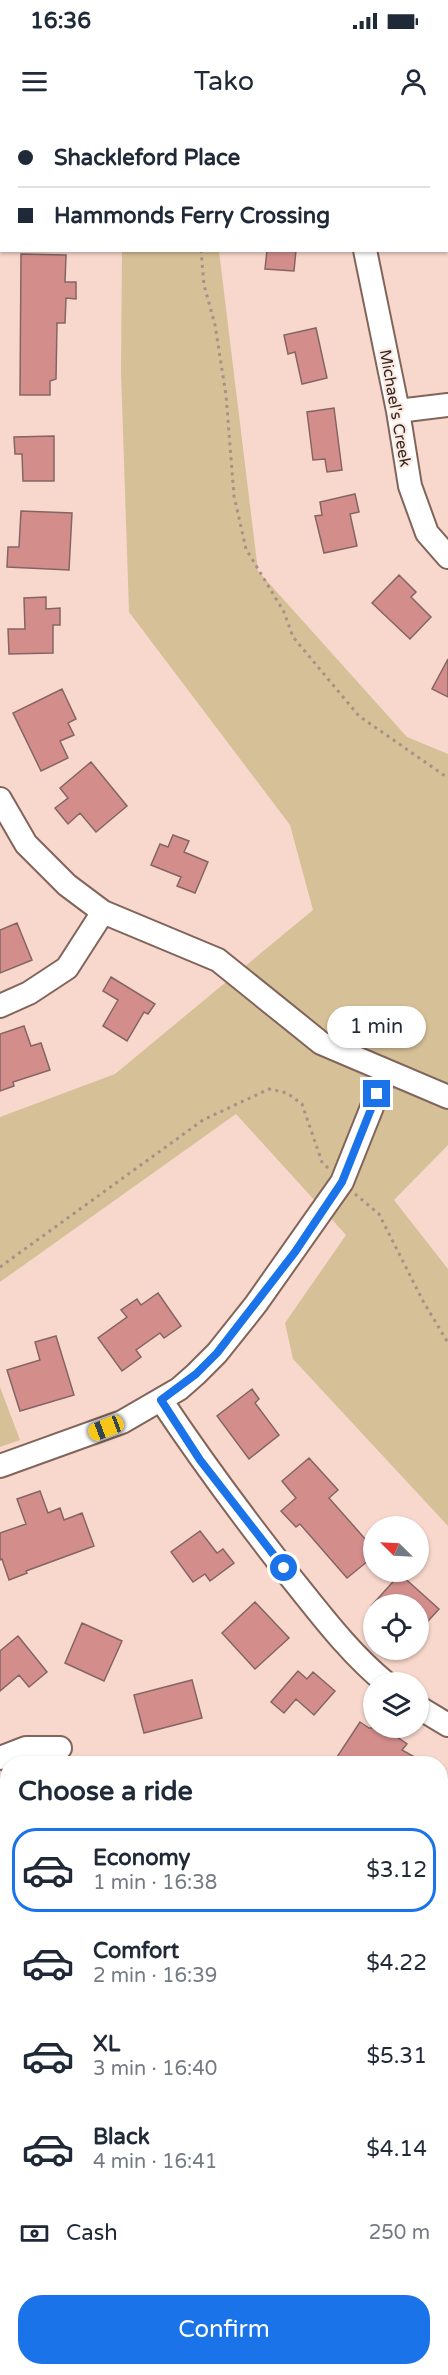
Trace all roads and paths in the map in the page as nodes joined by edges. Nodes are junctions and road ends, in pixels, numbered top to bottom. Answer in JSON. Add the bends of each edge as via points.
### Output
{"nodes":[{"id":1,"x":201,"y":252,"type":"edge"},
{"id":2,"x":365,"y":252,"type":"edge"},
{"id":3,"x":448,"y":405,"type":"edge"},
{"id":4,"x":398,"y":411,"type":"junction"},
{"id":5,"x":448,"y":557,"type":"edge"},
{"id":6,"x":448,"y":778,"type":"edge"},
{"id":7,"x":0,"y":800,"type":"edge"},
{"id":8,"x":103,"y":912,"type":"junction"},
{"id":9,"x":0,"y":1006,"type":"edge"},
{"id":10,"x":386,"y":1072,"type":"junction"},
{"id":11,"x":448,"y":1097,"type":"edge"},
{"id":12,"x":342,"y":1182,"type":"junction"},
{"id":13,"x":0,"y":1267,"type":"edge"},
{"id":14,"x":448,"y":1343,"type":"edge"},
{"id":15,"x":161,"y":1400,"type":"junction"},
{"id":16,"x":0,"y":1466,"type":"edge"},
{"id":17,"x":375,"y":1672,"type":"edge"},
{"id":18,"x":429,"y":1714,"type":"edge"},
{"id":19,"x":448,"y":1725,"type":"edge"},
{"id":20,"x":60,"y":1748,"type":"dead end"},
{"id":21,"x":5,"y":1756,"type":"edge"}],
"edges":[{"from":1,"to":6,"type":"path","via":[[226,394],[234,496],[246,549],[284,612],[293,637],[359,716]]},
{"from":2,"to":4,"type":"street","name":"Michael's Creek"},
{"from":3,"to":4,"type":"street"},
{"from":4,"to":5,"type":"street","name":"Michael's Creek","via":[[410,486],[427,533]]},
{"from":7,"to":8,"type":"street","via":[[26,844],[67,885]]},
{"from":8,"to":9,"type":"street","via":[[67,968]]},
{"from":8,"to":10,"type":"street","via":[[218,960],[321,1043]]},
{"from":10,"to":11,"type":"street"},
{"from":10,"to":12,"type":"street"},
{"from":12,"to":13,"type":"path","via":[[322,1162],[302,1104],[278,1090],[261,1091],[203,1120]]},
{"from":12,"to":14,"type":"path","via":[[379,1214]]},
{"from":12,"to":15,"type":"street","via":[[295,1252],[217,1353]]},
{"from":15,"to":16,"type":"street","via":[[122,1422]]},
{"from":15,"to":17,"type":"street","via":[[207,1469],[312,1605]]},
{"from":18,"to":19,"type":"street"},
{"from":20,"to":21,"type":"street","via":[[26,1748]]}]}
